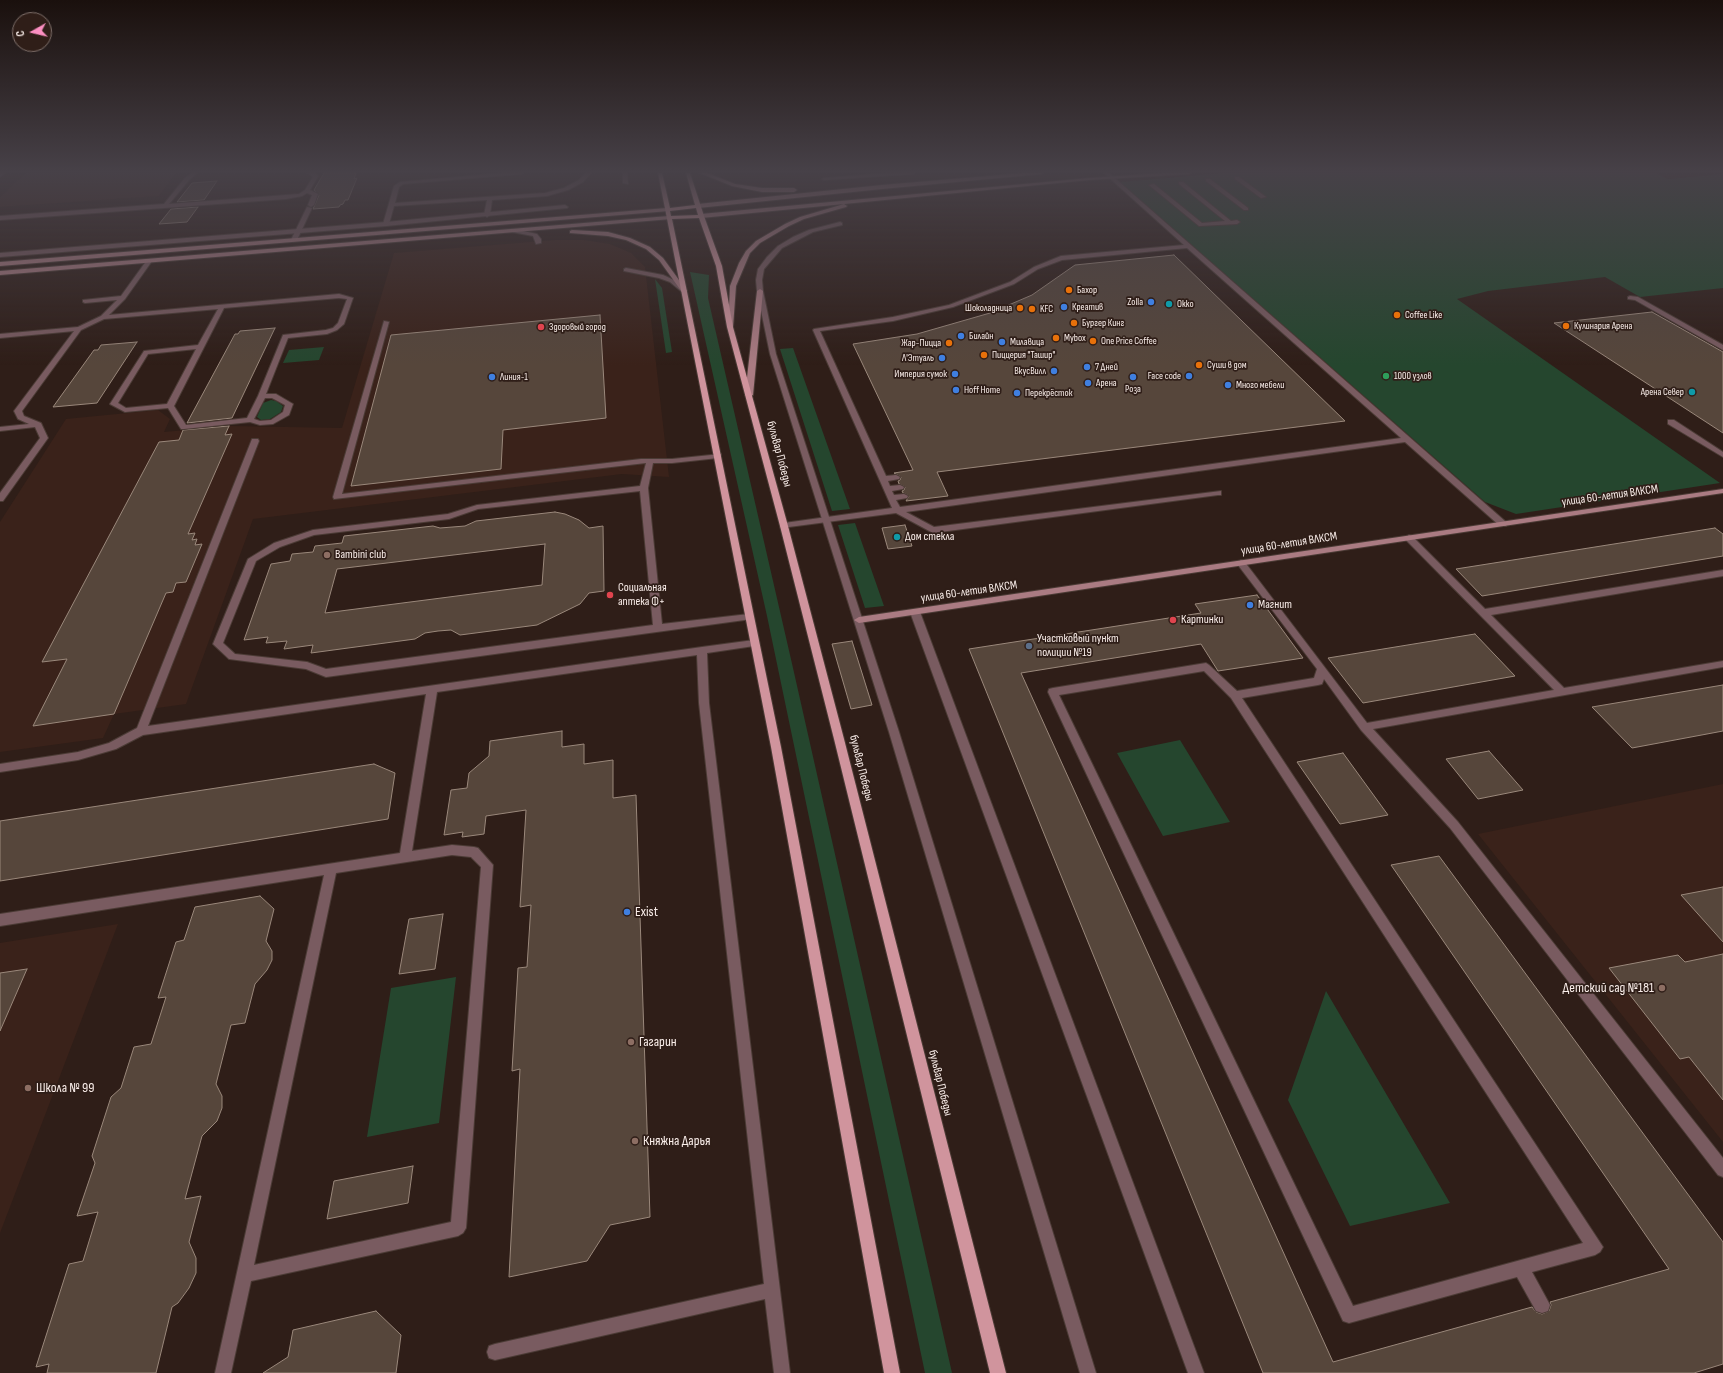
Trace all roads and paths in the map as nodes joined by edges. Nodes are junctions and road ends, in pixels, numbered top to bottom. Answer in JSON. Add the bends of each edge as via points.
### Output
{"nodes":[{"id":1,"x":214,"y":237,"type":"edge"},
{"id":2,"x":295,"y":237,"type":"edge"},
{"id":3,"x":330,"y":237,"type":"edge"},
{"id":4,"x":442,"y":237,"type":"edge"},
{"id":5,"x":537,"y":237,"type":"edge"},
{"id":6,"x":617,"y":237,"type":"edge"},
{"id":7,"x":673,"y":237,"type":"edge"},
{"id":8,"x":709,"y":237,"type":"edge"},
{"id":9,"x":766,"y":237,"type":"edge"},
{"id":10,"x":799,"y":237,"type":"edge"},
{"id":11,"x":1178,"y":237,"type":"edge"},
{"id":12,"x":294,"y":240,"type":"junction"},
{"id":13,"x":538,"y":243,"type":"dead end"},
{"id":14,"x":1188,"y":246,"type":"junction"},
{"id":15,"x":290,"y":250,"type":"junction"},
{"id":16,"x":0,"y":255,"type":"edge"},
{"id":17,"x":149,"y":261,"type":"junction"},
{"id":18,"x":0,"y":264,"type":"edge"},
{"id":19,"x":626,"y":270,"type":"dead end"},
{"id":20,"x":0,"y":273,"type":"edge"},
{"id":21,"x":684,"y":291,"type":"junction"},
{"id":22,"x":760,"y":291,"type":"junction"},
{"id":23,"x":123,"y":298,"type":"junction"},
{"id":24,"x":1630,"y":298,"type":"dead end"},
{"id":25,"x":85,"y":301,"type":"dead end"},
{"id":26,"x":221,"y":308,"type":"junction"},
{"id":27,"x":102,"y":317,"type":"junction"},
{"id":28,"x":386,"y":322,"type":"dead end"},
{"id":29,"x":730,"y":327,"type":"junction"},
{"id":30,"x":79,"y":329,"type":"junction"},
{"id":31,"x":0,"y":336,"type":"edge"},
{"id":32,"x":200,"y":347,"type":"junction"},
{"id":33,"x":1723,"y":348,"type":"edge"},
{"id":34,"x":262,"y":396,"type":"junction"},
{"id":35,"x":749,"y":396,"type":"junction"},
{"id":36,"x":170,"y":406,"type":"junction"},
{"id":37,"x":250,"y":420,"type":"junction"},
{"id":38,"x":1671,"y":422,"type":"dead end"},
{"id":39,"x":38,"y":425,"type":"junction"},
{"id":40,"x":0,"y":429,"type":"edge"},
{"id":41,"x":1407,"y":439,"type":"junction"},
{"id":42,"x":255,"y":440,"type":"dead end"},
{"id":43,"x":1723,"y":455,"type":"edge"},
{"id":44,"x":718,"y":456,"type":"junction"},
{"id":45,"x":650,"y":462,"type":"junction"},
{"id":46,"x":896,"y":478,"type":"dead end"},
{"id":47,"x":882,"y":479,"type":"junction"},
{"id":48,"x":900,"y":487,"type":"dead end"},
{"id":49,"x":644,"y":488,"type":"junction"},
{"id":50,"x":887,"y":489,"type":"junction"},
{"id":51,"x":1723,"y":491,"type":"edge"},
{"id":52,"x":1218,"y":493,"type":"dead end"},
{"id":53,"x":904,"y":496,"type":"dead end"},
{"id":54,"x":891,"y":498,"type":"junction"},
{"id":55,"x":0,"y":499,"type":"edge"},
{"id":56,"x":897,"y":510,"type":"junction"},
{"id":57,"x":827,"y":520,"type":"junction"},
{"id":58,"x":1503,"y":524,"type":"junction"},
{"id":59,"x":784,"y":526,"type":"junction"},
{"id":60,"x":1409,"y":538,"type":"junction"},
{"id":61,"x":1241,"y":563,"type":"junction"},
{"id":62,"x":1723,"y":574,"type":"edge"},
{"id":63,"x":915,"y":612,"type":"junction"},
{"id":64,"x":1484,"y":613,"type":"junction"},
{"id":65,"x":749,"y":618,"type":"junction"},
{"id":66,"x":859,"y":620,"type":"junction"},
{"id":67,"x":658,"y":628,"type":"junction"},
{"id":68,"x":754,"y":643,"type":"junction"},
{"id":69,"x":702,"y":650,"type":"junction"},
{"id":70,"x":1723,"y":664,"type":"edge"},
{"id":71,"x":1322,"y":669,"type":"junction"},
{"id":72,"x":432,"y":690,"type":"junction"},
{"id":73,"x":1562,"y":692,"type":"junction"},
{"id":74,"x":1235,"y":695,"type":"junction"},
{"id":75,"x":1365,"y":727,"type":"junction"},
{"id":76,"x":141,"y":732,"type":"junction"},
{"id":77,"x":0,"y":768,"type":"edge"},
{"id":78,"x":405,"y":857,"type":"junction"},
{"id":79,"x":331,"y":868,"type":"junction"},
{"id":80,"x":0,"y":920,"type":"edge"},
{"id":81,"x":1723,"y":1170,"type":"edge"},
{"id":82,"x":1520,"y":1267,"type":"junction"},
{"id":83,"x":243,"y":1275,"type":"junction"},
{"id":84,"x":771,"y":1290,"type":"junction"},
{"id":85,"x":1542,"y":1304,"type":"dead end"},
{"id":86,"x":495,"y":1352,"type":"dead end"},
{"id":87,"x":223,"y":1373,"type":"edge"},
{"id":88,"x":782,"y":1373,"type":"edge"},
{"id":89,"x":892,"y":1373,"type":"edge"},
{"id":90,"x":998,"y":1373,"type":"edge"},
{"id":91,"x":1088,"y":1373,"type":"edge"},
{"id":92,"x":1196,"y":1373,"type":"edge"}],
"edges":[{"from":1,"to":16,"type":"street"},
{"from":2,"to":12,"type":"street"},
{"from":3,"to":12,"type":"street"},
{"from":4,"to":15,"type":"street"},
{"from":5,"to":13,"type":"street"},
{"from":6,"to":21,"type":"street","via":[[648,248],[661,259]]},
{"from":7,"to":21,"type":"main road"},
{"from":8,"to":29,"type":"main road","name":"бульвар Победы","via":[[719,266]]},
{"from":9,"to":29,"type":"street","via":[[748,252],[742,263],[733,286]]},
{"from":10,"to":22,"type":"street","via":[[780,247],[769,258],[761,269]]},
{"from":11,"to":14,"type":"street"},
{"from":12,"to":15,"type":"street"},
{"from":12,"to":18,"type":"street"},
{"from":14,"to":41,"type":"street"},
{"from":14,"to":47,"type":"street","via":[[1061,258],[1036,268],[1012,283],[951,306],[893,319],[816,330]]},
{"from":15,"to":17,"type":"street"},
{"from":17,"to":20,"type":"street"},
{"from":17,"to":23,"type":"street"},
{"from":19,"to":21,"type":"street","via":[[661,276]]},
{"from":21,"to":44,"type":"main road","via":[[692,340]]},
{"from":22,"to":35,"type":"street"},
{"from":22,"to":57,"type":"street","via":[[773,354]]},
{"from":23,"to":25,"type":"street"},
{"from":23,"to":27,"type":"street"},
{"from":24,"to":33,"type":"street","via":[[1636,298]]},
{"from":26,"to":27,"type":"street"},
{"from":26,"to":32,"type":"street"},
{"from":26,"to":34,"type":"street","via":[[339,296],[350,298],[341,324],[335,329],[285,336]]},
{"from":27,"to":30,"type":"street"},
{"from":28,"to":45,"type":"street","via":[[337,497]]},
{"from":29,"to":35,"type":"main road","name":"бульвар Победы"},
{"from":30,"to":31,"type":"street"},
{"from":30,"to":39,"type":"street","via":[[18,411],[21,417]]},
{"from":32,"to":36,"type":"street"},
{"from":32,"to":36,"type":"street","via":[[146,352],[114,404],[125,410]]},
{"from":34,"to":37,"type":"street"},
{"from":34,"to":37,"type":"street","via":[[273,396],[289,404],[286,413],[273,422],[260,423]]},
{"from":35,"to":59,"type":"main road","name":"бульвар Победы"},
{"from":36,"to":37,"type":"street","via":[[184,426]]},
{"from":38,"to":43,"type":"street"},
{"from":39,"to":40,"type":"street"},
{"from":39,"to":55,"type":"street","via":[[44,438]]},
{"from":41,"to":56,"type":"street"},
{"from":41,"to":58,"type":"street"},
{"from":42,"to":76,"type":"street"},
{"from":44,"to":45,"type":"street"},
{"from":44,"to":65,"type":"main road"},
{"from":45,"to":49,"type":"street"},
{"from":46,"to":47,"type":"street"},
{"from":47,"to":50,"type":"street"},
{"from":48,"to":50,"type":"street"},
{"from":49,"to":67,"type":"street"},
{"from":49,"to":67,"type":"street","via":[[477,507],[449,516],[313,533],[277,545],[252,560],[218,644],[232,657],[307,666],[326,673]]},
{"from":50,"to":54,"type":"street"},
{"from":51,"to":58,"type":"street","name":"улица 60-летия ВЛКСМ"},
{"from":52,"to":56,"type":"street","via":[[933,530]]},
{"from":53,"to":54,"type":"street"},
{"from":54,"to":56,"type":"street"},
{"from":56,"to":57,"type":"street"},
{"from":57,"to":59,"type":"street"},
{"from":57,"to":66,"type":"street"},
{"from":58,"to":60,"type":"street","name":"улица 60-летия ВЛКСМ"},
{"from":59,"to":90,"type":"main road","name":"бульвар Победы"},
{"from":60,"to":61,"type":"street","name":"улица 60-летия ВЛКСМ"},
{"from":60,"to":64,"type":"street"},
{"from":61,"to":63,"type":"street","name":"улица 60-летия ВЛКСМ"},
{"from":61,"to":71,"type":"street"},
{"from":62,"to":64,"type":"street"},
{"from":63,"to":66,"type":"street","name":"улица 60-летия ВЛКСМ"},
{"from":63,"to":92,"type":"street"},
{"from":64,"to":73,"type":"street"},
{"from":65,"to":67,"type":"street"},
{"from":65,"to":68,"type":"main road"},
{"from":66,"to":91,"type":"street"},
{"from":68,"to":69,"type":"street"},
{"from":68,"to":89,"type":"main road","via":[[776,747]]},
{"from":69,"to":72,"type":"street"},
{"from":69,"to":84,"type":"street","via":[[704,703]]},
{"from":70,"to":73,"type":"street"},
{"from":71,"to":74,"type":"street","via":[[1318,681]]},
{"from":71,"to":75,"type":"street"},
{"from":72,"to":76,"type":"street"},
{"from":72,"to":78,"type":"street"},
{"from":73,"to":75,"type":"street"},
{"from":74,"to":82,"type":"street","via":[[1595,1247]]},
{"from":74,"to":82,"type":"street","via":[[1206,667],[1053,692],[1349,1315]]},
{"from":75,"to":81,"type":"street","via":[[1454,825]]},
{"from":76,"to":77,"type":"street","via":[[112,746],[78,756]]},
{"from":78,"to":79,"type":"street"},
{"from":78,"to":83,"type":"street","via":[[452,850],[474,852],[486,865],[458,1228]]},
{"from":79,"to":80,"type":"street"},
{"from":79,"to":83,"type":"street"},
{"from":82,"to":85,"type":"street"},
{"from":83,"to":87,"type":"street"},
{"from":84,"to":86,"type":"street"},
{"from":84,"to":88,"type":"street"}]}
